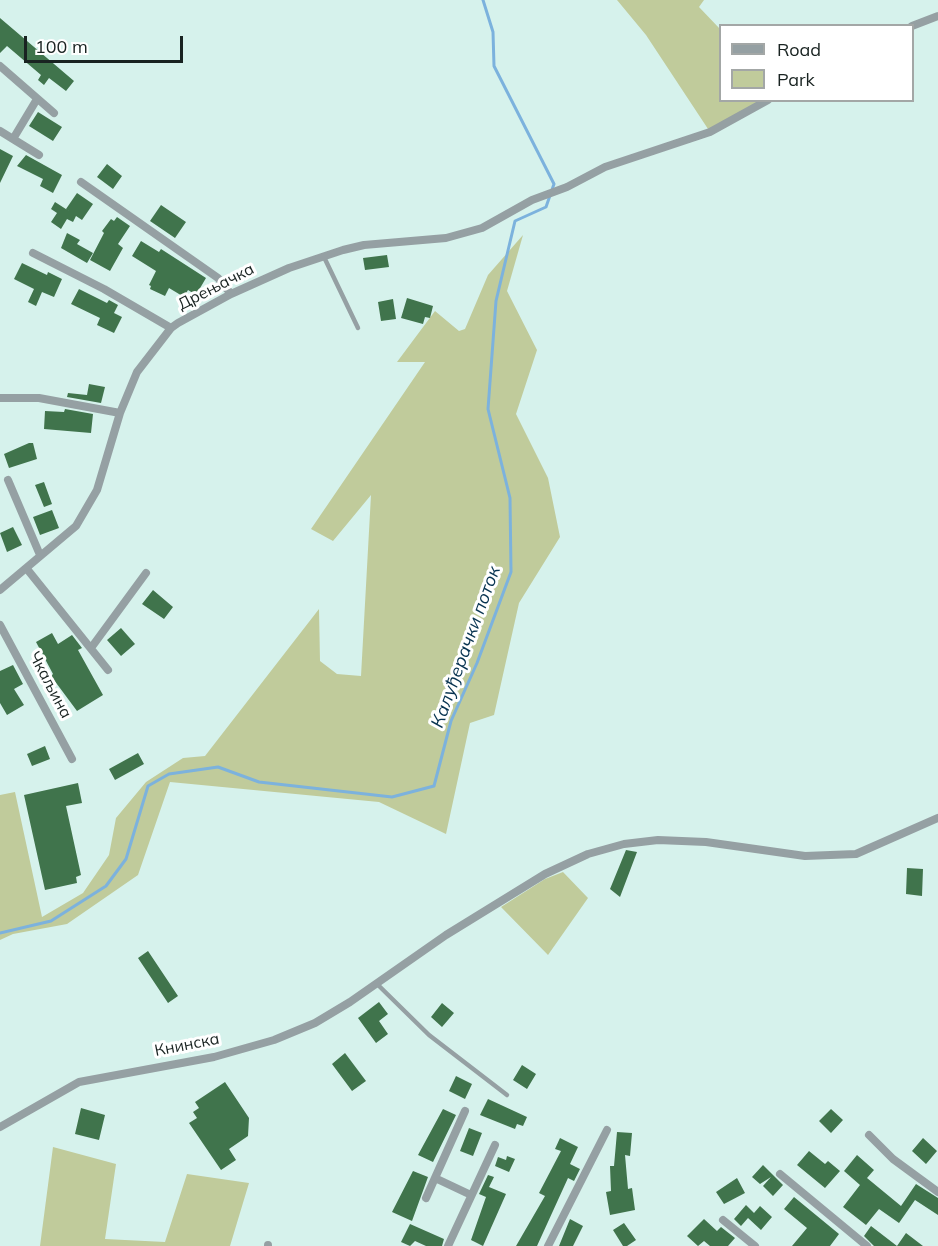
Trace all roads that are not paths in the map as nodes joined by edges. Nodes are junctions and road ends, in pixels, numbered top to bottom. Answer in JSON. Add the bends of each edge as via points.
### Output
{"nodes":[{"id":1,"x":938,"y":16,"type":"edge"},
{"id":2,"x":914,"y":25,"type":"edge"},
{"id":3,"x":0,"y":66,"type":"edge"},
{"id":4,"x":37,"y":99,"type":"junction"},
{"id":5,"x":764,"y":102,"type":"edge"},
{"id":6,"x":54,"y":113,"type":"dead end"},
{"id":7,"x":0,"y":131,"type":"edge"},
{"id":8,"x":13,"y":139,"type":"junction"},
{"id":9,"x":39,"y":155,"type":"dead end"},
{"id":10,"x":81,"y":182,"type":"dead end"},
{"id":11,"x":33,"y":253,"type":"dead end"},
{"id":12,"x":324,"y":257,"type":"junction"},
{"id":13,"x":231,"y":294,"type":"junction"},
{"id":14,"x":171,"y":328,"type":"junction"},
{"id":15,"x":358,"y":328,"type":"dead end"},
{"id":16,"x":0,"y":398,"type":"edge"},
{"id":17,"x":120,"y":413,"type":"junction"},
{"id":18,"x":8,"y":480,"type":"dead end"},
{"id":19,"x":40,"y":555,"type":"junction"},
{"id":20,"x":27,"y":568,"type":"junction"},
{"id":21,"x":146,"y":573,"type":"dead end"},
{"id":22,"x":0,"y":590,"type":"edge"},
{"id":23,"x":0,"y":625,"type":"edge"},
{"id":24,"x":91,"y":648,"type":"junction"},
{"id":25,"x":108,"y":670,"type":"dead end"},
{"id":26,"x":72,"y":759,"type":"dead end"},
{"id":27,"x":938,"y":818,"type":"edge"},
{"id":28,"x":376,"y":983,"type":"junction"},
{"id":29,"x":507,"y":1095,"type":"dead end"},
{"id":30,"x":465,"y":1112,"type":"dead end"},
{"id":31,"x":0,"y":1127,"type":"edge"},
{"id":32,"x":607,"y":1130,"type":"dead end"},
{"id":33,"x":869,"y":1135,"type":"dead end"},
{"id":34,"x":495,"y":1145,"type":"dead end"},
{"id":35,"x":780,"y":1174,"type":"dead end"},
{"id":36,"x":435,"y":1178,"type":"junction"},
{"id":37,"x":938,"y":1192,"type":"edge"},
{"id":38,"x":471,"y":1195,"type":"junction"},
{"id":39,"x":426,"y":1198,"type":"dead end"},
{"id":40,"x":723,"y":1220,"type":"dead end"},
{"id":41,"x":448,"y":1246,"type":"edge"},
{"id":42,"x":548,"y":1246,"type":"edge"},
{"id":43,"x":754,"y":1246,"type":"edge"},
{"id":44,"x":867,"y":1246,"type":"edge"}],
"edges":[{"from":1,"to":2,"type":"street"},
{"from":3,"to":4,"type":"street"},
{"from":4,"to":6,"type":"street"},
{"from":4,"to":8,"type":"street"},
{"from":5,"to":12,"type":"street","name":"Дрењачка","via":[[710,132],[605,167],[467,233],[414,243],[364,244]]},
{"from":7,"to":8,"type":"street"},
{"from":8,"to":9,"type":"street"},
{"from":10,"to":13,"type":"street","via":[[218,278]]},
{"from":11,"to":14,"type":"street"},
{"from":12,"to":13,"type":"street","name":"Дрењачка"},
{"from":12,"to":15,"type":"lane"},
{"from":13,"to":14,"type":"street","name":"Дрењачка"},
{"from":14,"to":17,"type":"street","name":"Дрењачка","via":[[137,372]]},
{"from":16,"to":17,"type":"street","via":[[39,398]]},
{"from":17,"to":19,"type":"street","name":"Дрењачка","via":[[97,490],[76,526]]},
{"from":18,"to":19,"type":"street"},
{"from":19,"to":20,"type":"street","name":"Дрењачка"},
{"from":20,"to":22,"type":"street","name":"Дрењачка"},
{"from":20,"to":24,"type":"street"},
{"from":21,"to":24,"type":"street"},
{"from":23,"to":26,"type":"street","name":"Чкаљина"},
{"from":24,"to":25,"type":"street"},
{"from":27,"to":28,"type":"street","name":"Книнска","via":[[867,852],[847,855],[805,856],[706,842],[658,840],[588,854],[536,879]]},
{"from":28,"to":29,"type":"lane","via":[[429,1035]]},
{"from":28,"to":31,"type":"street","name":"Книнска","via":[[315,1023],[274,1040],[194,1062],[159,1065],[79,1082]]},
{"from":30,"to":36,"type":"street"},
{"from":32,"to":42,"type":"street"},
{"from":33,"to":37,"type":"street","via":[[893,1159]]},
{"from":34,"to":38,"type":"street"},
{"from":35,"to":44,"type":"street"},
{"from":36,"to":38,"type":"street"},
{"from":36,"to":39,"type":"street"},
{"from":38,"to":41,"type":"street"},
{"from":40,"to":43,"type":"street"}]}
